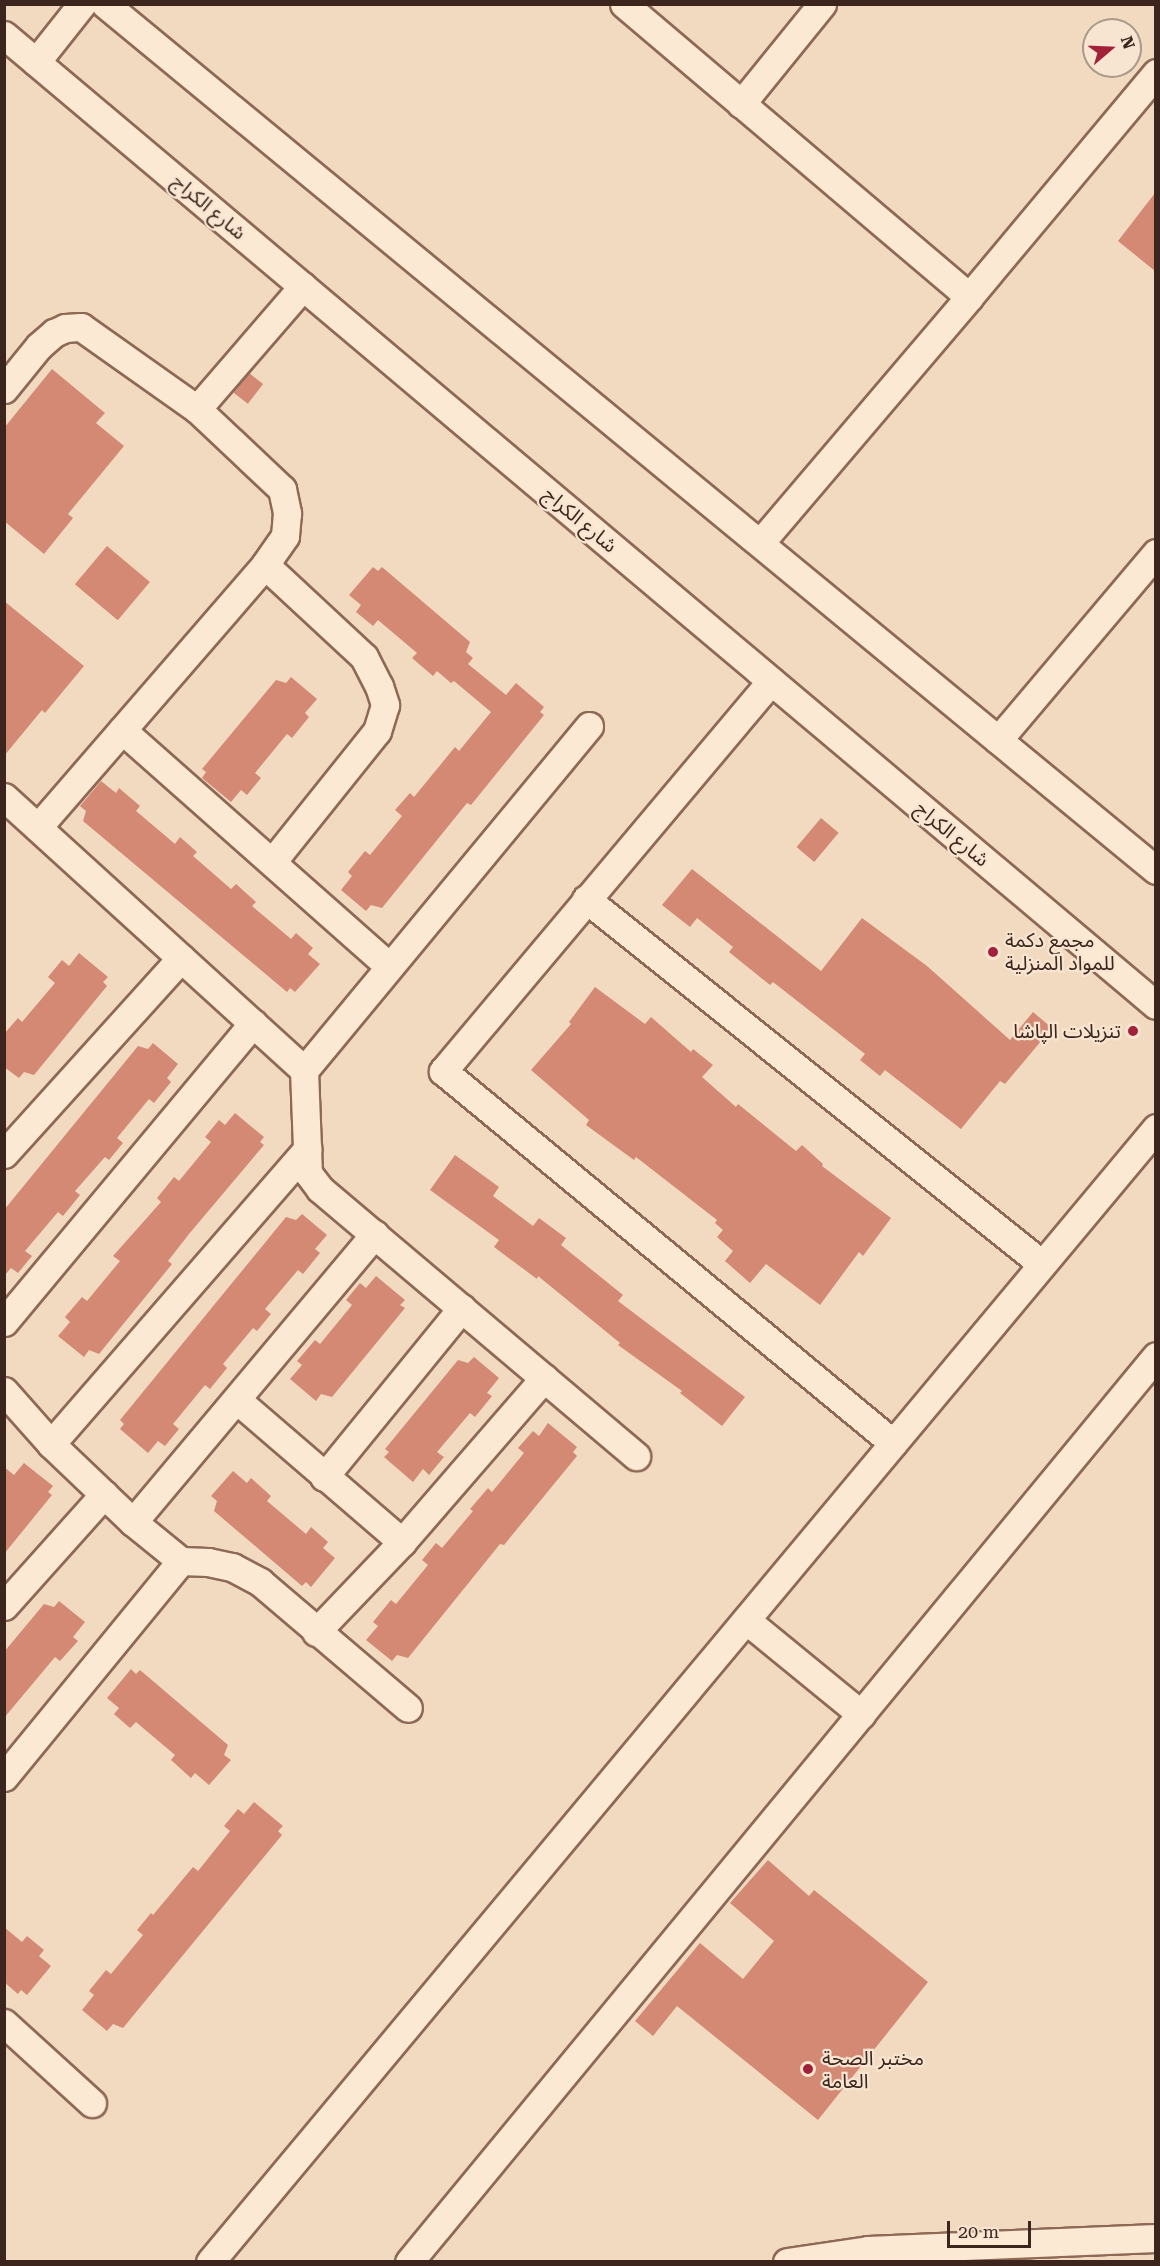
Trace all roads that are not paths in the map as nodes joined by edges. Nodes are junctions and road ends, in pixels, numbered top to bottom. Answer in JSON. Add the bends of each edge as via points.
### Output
{"nodes":[{"id":1,"x":82,"y":4,"type":"edge"},
{"id":2,"x":105,"y":4,"type":"edge"},
{"id":3,"x":624,"y":4,"type":"edge"},
{"id":4,"x":822,"y":4,"type":"edge"},
{"id":5,"x":4,"y":35,"type":"edge"},
{"id":6,"x":36,"y":62,"type":"junction"},
{"id":7,"x":1155,"y":73,"type":"edge"},
{"id":8,"x":741,"y":104,"type":"junction"},
{"id":9,"x":303,"y":286,"type":"junction"},
{"id":10,"x":969,"y":297,"type":"junction"},
{"id":11,"x":39,"y":346,"type":"junction"},
{"id":12,"x":4,"y":354,"type":"edge"},
{"id":13,"x":4,"y":390,"type":"edge"},
{"id":14,"x":197,"y":409,"type":"junction"},
{"id":15,"x":760,"y":543,"type":"junction"},
{"id":16,"x":1155,"y":553,"type":"edge"},
{"id":17,"x":266,"y":565,"type":"junction"},
{"id":18,"x":771,"y":681,"type":"junction"},
{"id":19,"x":589,"y":726,"type":"dead end"},
{"id":20,"x":123,"y":730,"type":"junction"},
{"id":21,"x":998,"y":740,"type":"junction"},
{"id":22,"x":4,"y":797,"type":"edge"},
{"id":23,"x":38,"y":827,"type":"junction"},
{"id":24,"x":272,"y":862,"type":"junction"},
{"id":25,"x":1155,"y":870,"type":"edge"},
{"id":26,"x":586,"y":899,"type":"junction"},
{"id":27,"x":181,"y":958,"type":"junction"},
{"id":28,"x":389,"y":966,"type":"junction"},
{"id":29,"x":1155,"y":1005,"type":"edge"},
{"id":30,"x":253,"y":1023,"type":"junction"},
{"id":31,"x":304,"y":1070,"type":"junction"},
{"id":32,"x":1155,"y":1128,"type":"edge"},
{"id":33,"x":307,"y":1149,"type":"junction"},
{"id":34,"x":4,"y":1154,"type":"edge"},
{"id":35,"x":375,"y":1234,"type":"junction"},
{"id":36,"x":1042,"y":1264,"type":"junction"},
{"id":37,"x":462,"y":1308,"type":"junction"},
{"id":38,"x":4,"y":1322,"type":"edge"},
{"id":39,"x":1155,"y":1356,"type":"edge"},
{"id":40,"x":544,"y":1378,"type":"junction"},
{"id":41,"x":237,"y":1400,"type":"junction"},
{"id":42,"x":8,"y":1403,"type":"edge"},
{"id":43,"x":893,"y":1443,"type":"junction"},
{"id":44,"x":51,"y":1444,"type":"junction"},
{"id":45,"x":636,"y":1456,"type":"dead end"},
{"id":46,"x":324,"y":1477,"type":"junction"},
{"id":47,"x":104,"y":1494,"type":"junction"},
{"id":48,"x":133,"y":1522,"type":"junction"},
{"id":49,"x":402,"y":1542,"type":"junction"},
{"id":50,"x":181,"y":1561,"type":"junction"},
{"id":51,"x":4,"y":1606,"type":"edge"},
{"id":52,"x":746,"y":1620,"type":"junction"},
{"id":53,"x":316,"y":1632,"type":"junction"},
{"id":54,"x":408,"y":1708,"type":"dead end"},
{"id":55,"x":861,"y":1714,"type":"junction"},
{"id":56,"x":4,"y":1777,"type":"edge"},
{"id":57,"x":4,"y":2023,"type":"edge"},
{"id":58,"x":92,"y":2103,"type":"dead end"},
{"id":59,"x":1155,"y":2238,"type":"edge"},
{"id":60,"x":210,"y":2262,"type":"edge"},
{"id":61,"x":409,"y":2262,"type":"edge"},
{"id":62,"x":787,"y":2262,"type":"edge"}],
"edges":[{"from":1,"to":6,"type":"street"},
{"from":2,"to":15,"type":"street"},
{"from":3,"to":8,"type":"street"},
{"from":4,"to":8,"type":"street"},
{"from":5,"to":6,"type":"street","name":"شارع الكراج"},
{"from":6,"to":9,"type":"street","name":"شارع الكراج"},
{"from":7,"to":10,"type":"street"},
{"from":8,"to":10,"type":"street"},
{"from":9,"to":14,"type":"street"},
{"from":9,"to":18,"type":"street","name":"شارع الكراج"},
{"from":10,"to":15,"type":"street"},
{"from":11,"to":12,"type":"street"},
{"from":11,"to":13,"type":"street"},
{"from":11,"to":14,"type":"street","via":[[59,330],[81,327]]},
{"from":14,"to":17,"type":"street","via":[[282,489],[287,513],[285,536]]},
{"from":15,"to":21,"type":"street"},
{"from":16,"to":21,"type":"street"},
{"from":17,"to":20,"type":"street"},
{"from":17,"to":24,"type":"street","via":[[364,657],[385,705],[377,731]]},
{"from":18,"to":26,"type":"street"},
{"from":18,"to":29,"type":"street","name":"شارع الكراج"},
{"from":19,"to":28,"type":"street"},
{"from":20,"to":23,"type":"street"},
{"from":20,"to":24,"type":"street"},
{"from":21,"to":25,"type":"street"},
{"from":22,"to":23,"type":"street"},
{"from":23,"to":27,"type":"street"},
{"from":24,"to":28,"type":"street"},
{"from":26,"to":36,"type":"street"},
{"from":26,"to":43,"type":"street","via":[[443,1071]]},
{"from":27,"to":30,"type":"street"},
{"from":27,"to":34,"type":"street"},
{"from":28,"to":31,"type":"street"},
{"from":30,"to":31,"type":"street"},
{"from":30,"to":38,"type":"street"},
{"from":31,"to":33,"type":"street"},
{"from":32,"to":36,"type":"street"},
{"from":33,"to":35,"type":"street","via":[[308,1173],[320,1189]]},
{"from":33,"to":44,"type":"street"},
{"from":35,"to":37,"type":"street"},
{"from":35,"to":41,"type":"street"},
{"from":36,"to":43,"type":"street"},
{"from":37,"to":40,"type":"street"},
{"from":37,"to":46,"type":"street"},
{"from":39,"to":55,"type":"street"},
{"from":40,"to":45,"type":"street"},
{"from":40,"to":49,"type":"street"},
{"from":41,"to":46,"type":"street"},
{"from":41,"to":48,"type":"street"},
{"from":42,"to":44,"type":"street"},
{"from":43,"to":52,"type":"street"},
{"from":44,"to":47,"type":"street"},
{"from":46,"to":49,"type":"street"},
{"from":47,"to":48,"type":"street"},
{"from":47,"to":51,"type":"street"},
{"from":48,"to":50,"type":"street"},
{"from":49,"to":53,"type":"street"},
{"from":50,"to":53,"type":"street","via":[[232,1567],[260,1582]]},
{"from":50,"to":56,"type":"street"},
{"from":52,"to":55,"type":"street"},
{"from":52,"to":60,"type":"street"},
{"from":53,"to":54,"type":"street"},
{"from":55,"to":61,"type":"street"},
{"from":57,"to":58,"type":"street"},
{"from":59,"to":62,"type":"street","via":[[868,2250]]}]}
